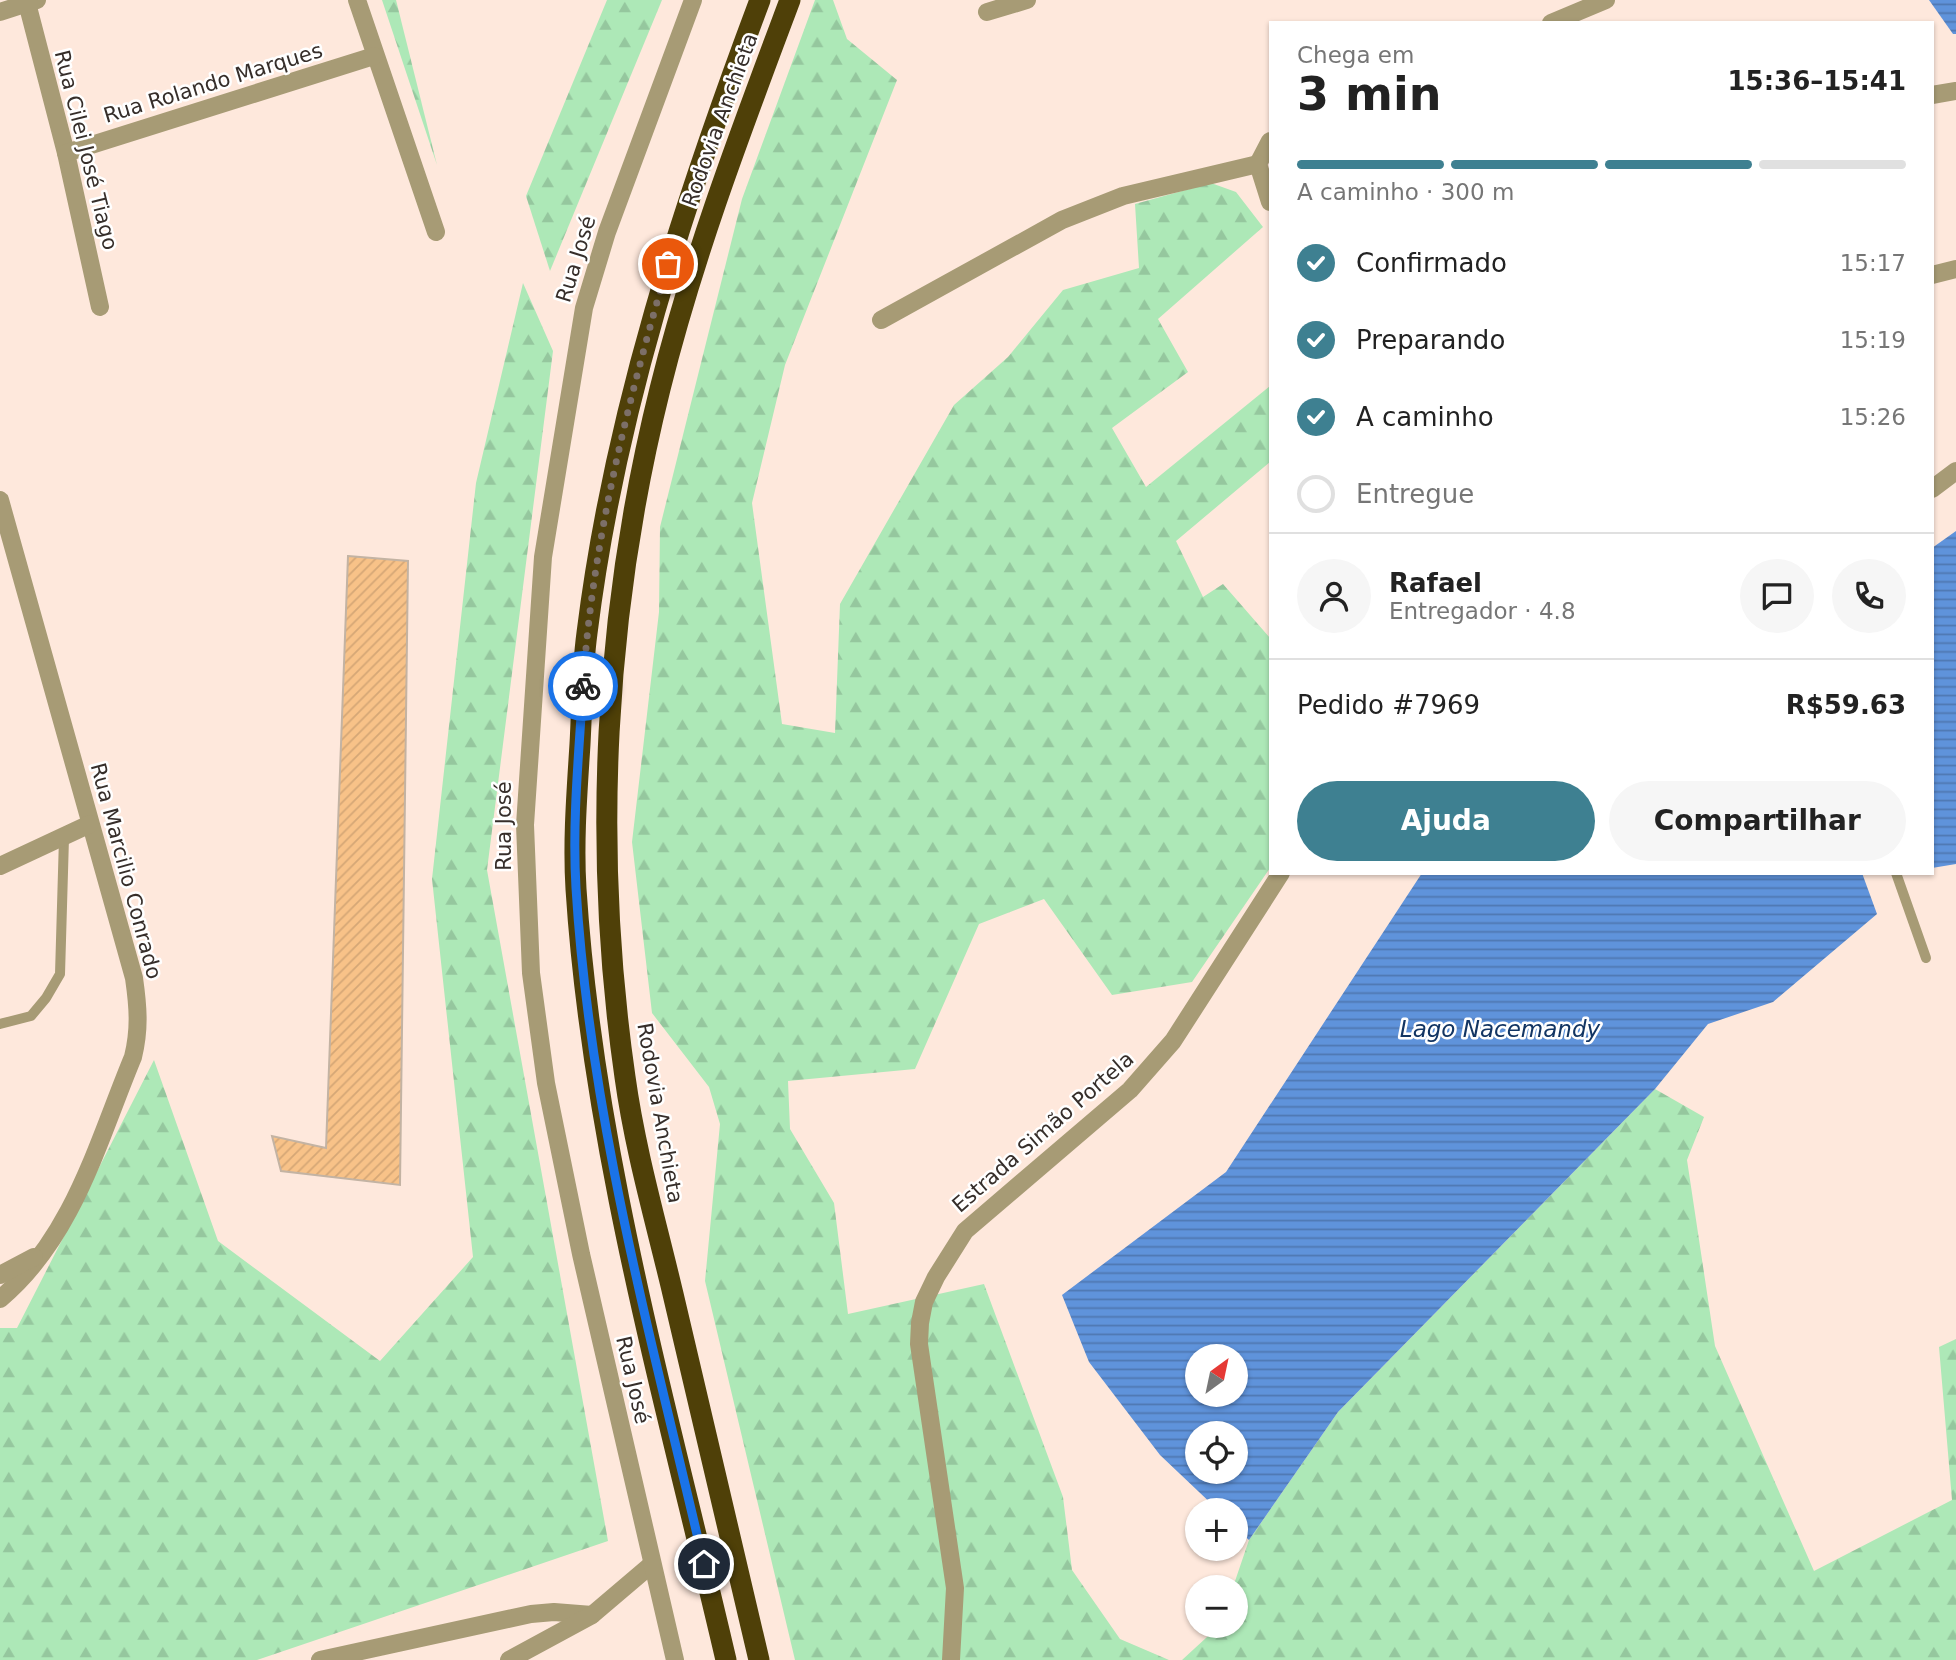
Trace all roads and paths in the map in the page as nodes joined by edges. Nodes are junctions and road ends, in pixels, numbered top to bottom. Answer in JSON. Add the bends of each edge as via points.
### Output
{"nodes":[{"id":1,"x":357,"y":0,"type":"edge"},
{"id":2,"x":692,"y":0,"type":"edge"},
{"id":3,"x":750,"y":0,"type":"edge"},
{"id":4,"x":760,"y":0,"type":"edge"},
{"id":5,"x":790,"y":0,"type":"edge"},
{"id":6,"x":1027,"y":0,"type":"edge"},
{"id":7,"x":1606,"y":0,"type":"edge"},
{"id":8,"x":32,"y":2,"type":"edge"},
{"id":9,"x":0,"y":12,"type":"edge"},
{"id":10,"x":987,"y":12,"type":"dead end"},
{"id":11,"x":1555,"y":21,"type":"edge"},
{"id":12,"x":374,"y":56,"type":"junction"},
{"id":13,"x":729,"y":83,"type":"junction"},
{"id":14,"x":1956,"y":91,"type":"edge"},
{"id":15,"x":1934,"y":95,"type":"edge"},
{"id":16,"x":1269,"y":143,"type":"edge"},
{"id":17,"x":66,"y":153,"type":"junction"},
{"id":18,"x":1258,"y":164,"type":"junction"},
{"id":19,"x":1269,"y":193,"type":"edge"},
{"id":20,"x":436,"y":232,"type":"dead end"},
{"id":21,"x":1956,"y":269,"type":"edge"},
{"id":22,"x":1934,"y":274,"type":"edge"},
{"id":23,"x":100,"y":307,"type":"dead end"},
{"id":24,"x":881,"y":320,"type":"dead end"},
{"id":25,"x":1956,"y":471,"type":"edge"},
{"id":26,"x":1934,"y":488,"type":"edge"},
{"id":27,"x":0,"y":500,"type":"edge"},
{"id":28,"x":90,"y":824,"type":"junction"},
{"id":29,"x":64,"y":838,"type":"junction"},
{"id":30,"x":0,"y":866,"type":"edge"},
{"id":31,"x":1280,"y":875,"type":"edge"},
{"id":32,"x":1897,"y":875,"type":"edge"},
{"id":33,"x":1926,"y":958,"type":"dead end"},
{"id":34,"x":0,"y":1024,"type":"edge"},
{"id":35,"x":49,"y":1245,"type":"junction"},
{"id":36,"x":0,"y":1275,"type":"edge"},
{"id":37,"x":0,"y":1298,"type":"edge"},
{"id":38,"x":652,"y":1564,"type":"junction"},
{"id":39,"x":592,"y":1615,"type":"junction"},
{"id":40,"x":320,"y":1660,"type":"edge"},
{"id":41,"x":509,"y":1660,"type":"edge"},
{"id":42,"x":674,"y":1660,"type":"edge"},
{"id":43,"x":726,"y":1660,"type":"edge"},
{"id":44,"x":759,"y":1660,"type":"edge"},
{"id":45,"x":951,"y":1660,"type":"edge"}],
"edges":[{"from":1,"to":12,"type":"street"},
{"from":2,"to":38,"type":"street","name":"Rua José","via":[[584,307],[543,557],[525,825],[531,973],[547,1083]]},
{"from":3,"to":13,"type":"highway"},
{"from":4,"to":13,"type":"highway","name":"Rodovia Anchieta"},
{"from":5,"to":44,"type":"highway","name":"Rodovia Anchieta","via":[[708,224],[660,389],[630,534],[615,641],[605,828],[625,1080]]},
{"from":6,"to":10,"type":"street"},
{"from":7,"to":11,"type":"street"},
{"from":8,"to":9,"type":"street"},
{"from":8,"to":17,"type":"street","name":"Rua Cilei José Tiago"},
{"from":12,"to":17,"type":"street","name":"Rua Rolando Marques"},
{"from":12,"to":20,"type":"street"},
{"from":13,"to":43,"type":"highway","name":"Rodovia Anchieta","via":[[655,307],[602,530],[586,638],[576,821],[576,886],[598,1088],[615,1182]]},
{"from":14,"to":15,"type":"street"},
{"from":16,"to":18,"type":"street"},
{"from":17,"to":23,"type":"street","name":"Rua Cilei José Tiago"},
{"from":18,"to":19,"type":"street"},
{"from":18,"to":24,"type":"street","via":[[1092,206]]},
{"from":21,"to":22,"type":"street"},
{"from":25,"to":26,"type":"street"},
{"from":27,"to":28,"type":"street","name":"Rua Marcilio Conrado"},
{"from":28,"to":29,"type":"street"},
{"from":28,"to":35,"type":"street","name":"Rua Marcilio Conrado","via":[[134,978],[138,1034],[133,1057],[68,1216]]},
{"from":29,"to":30,"type":"street"},
{"from":29,"to":34,"type":"lane","via":[[60,974],[31,1016]]},
{"from":31,"to":45,"type":"street","name":"Estrada Simão Portela","via":[[1153,1066],[965,1231],[924,1302],[919,1344],[955,1588]]},
{"from":32,"to":33,"type":"lane"},
{"from":35,"to":36,"type":"street"},
{"from":35,"to":37,"type":"street","name":"Rua Marcilio Conrado"},
{"from":38,"to":39,"type":"street"},
{"from":38,"to":42,"type":"street","name":"Rua José"},
{"from":39,"to":40,"type":"street","via":[[531,1614]]},
{"from":39,"to":41,"type":"street"}]}
